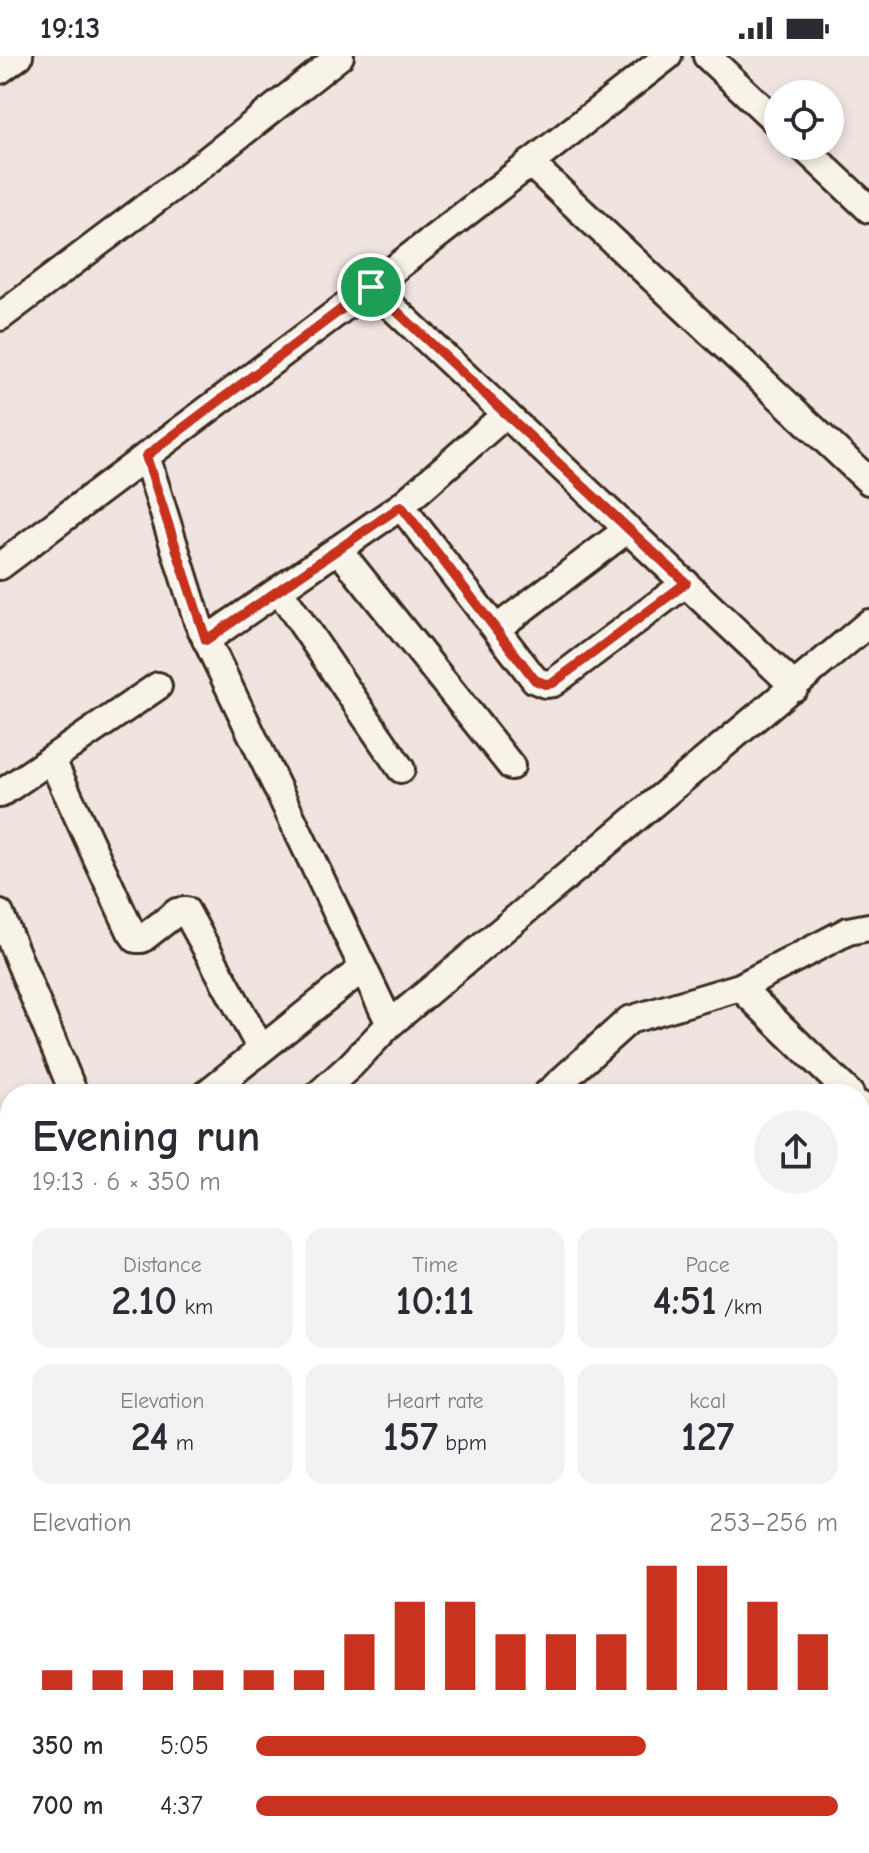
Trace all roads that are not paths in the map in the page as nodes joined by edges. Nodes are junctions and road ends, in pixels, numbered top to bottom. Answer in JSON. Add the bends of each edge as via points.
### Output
{"nodes":[{"id":1,"x":19,"y":56,"type":"edge"},
{"id":2,"x":340,"y":56,"type":"edge"},
{"id":3,"x":668,"y":56,"type":"edge"},
{"id":4,"x":707,"y":56,"type":"edge"},
{"id":5,"x":0,"y":70,"type":"edge"},
{"id":6,"x":764,"y":110,"type":"edge"},
{"id":7,"x":817,"y":160,"type":"edge"},
{"id":8,"x":530,"y":163,"type":"junction"},
{"id":9,"x":869,"y":209,"type":"edge"},
{"id":10,"x":371,"y":287,"type":"junction"},
{"id":11,"x":0,"y":317,"type":"edge"},
{"id":12,"x":506,"y":414,"type":"junction"},
{"id":13,"x":146,"y":456,"type":"junction"},
{"id":14,"x":869,"y":481,"type":"edge"},
{"id":15,"x":401,"y":506,"type":"junction"},
{"id":16,"x":628,"y":529,"type":"junction"},
{"id":17,"x":338,"y":549,"type":"junction"},
{"id":18,"x":0,"y":566,"type":"edge"},
{"id":19,"x":686,"y":583,"type":"junction"},
{"id":20,"x":279,"y":590,"type":"junction"},
{"id":21,"x":869,"y":623,"type":"edge"},
{"id":22,"x":496,"y":629,"type":"junction"},
{"id":23,"x":206,"y":640,"type":"junction"},
{"id":24,"x":158,"y":686,"type":"dead end"},
{"id":25,"x":795,"y":687,"type":"junction"},
{"id":26,"x":52,"y":760,"type":"junction"},
{"id":27,"x":511,"y":766,"type":"dead end"},
{"id":28,"x":401,"y":769,"type":"dead end"},
{"id":29,"x":0,"y":794,"type":"edge"},
{"id":30,"x":869,"y":913,"type":"edge"},
{"id":31,"x":0,"y":914,"type":"edge"},
{"id":32,"x":858,"y":929,"type":"edge"},
{"id":33,"x":363,"y":968,"type":"junction"},
{"id":34,"x":740,"y":987,"type":"junction"},
{"id":35,"x":390,"y":1024,"type":"junction"},
{"id":36,"x":261,"y":1049,"type":"junction"},
{"id":37,"x":70,"y":1084,"type":"edge"},
{"id":38,"x":218,"y":1084,"type":"edge"},
{"id":39,"x":330,"y":1084,"type":"edge"},
{"id":40,"x":558,"y":1084,"type":"edge"},
{"id":41,"x":840,"y":1084,"type":"edge"}],
"edges":[{"from":1,"to":5,"type":"street"},
{"from":2,"to":11,"type":"street"},
{"from":3,"to":8,"type":"street"},
{"from":4,"to":6,"type":"street"},
{"from":7,"to":9,"type":"street"},
{"from":8,"to":10,"type":"street"},
{"from":8,"to":14,"type":"street"},
{"from":10,"to":12,"type":"street"},
{"from":10,"to":13,"type":"street"},
{"from":12,"to":15,"type":"street"},
{"from":12,"to":16,"type":"street"},
{"from":13,"to":18,"type":"street"},
{"from":13,"to":23,"type":"street"},
{"from":15,"to":17,"type":"street"},
{"from":15,"to":22,"type":"street"},
{"from":16,"to":19,"type":"street"},
{"from":16,"to":22,"type":"street"},
{"from":17,"to":20,"type":"street"},
{"from":17,"to":27,"type":"street"},
{"from":19,"to":22,"type":"street","via":[[553,683],[535,680]]},
{"from":19,"to":25,"type":"street"},
{"from":20,"to":23,"type":"street"},
{"from":20,"to":28,"type":"street"},
{"from":21,"to":25,"type":"street"},
{"from":23,"to":33,"type":"street"},
{"from":24,"to":26,"type":"street"},
{"from":25,"to":35,"type":"street"},
{"from":26,"to":29,"type":"street"},
{"from":26,"to":36,"type":"street","via":[[136,939],[186,911]]},
{"from":30,"to":32,"type":"street"},
{"from":31,"to":37,"type":"street"},
{"from":32,"to":34,"type":"street"},
{"from":33,"to":35,"type":"street"},
{"from":33,"to":36,"type":"street"},
{"from":34,"to":40,"type":"street","via":[[629,1020]]},
{"from":34,"to":41,"type":"street"},
{"from":35,"to":39,"type":"street"},
{"from":36,"to":38,"type":"street"}]}
